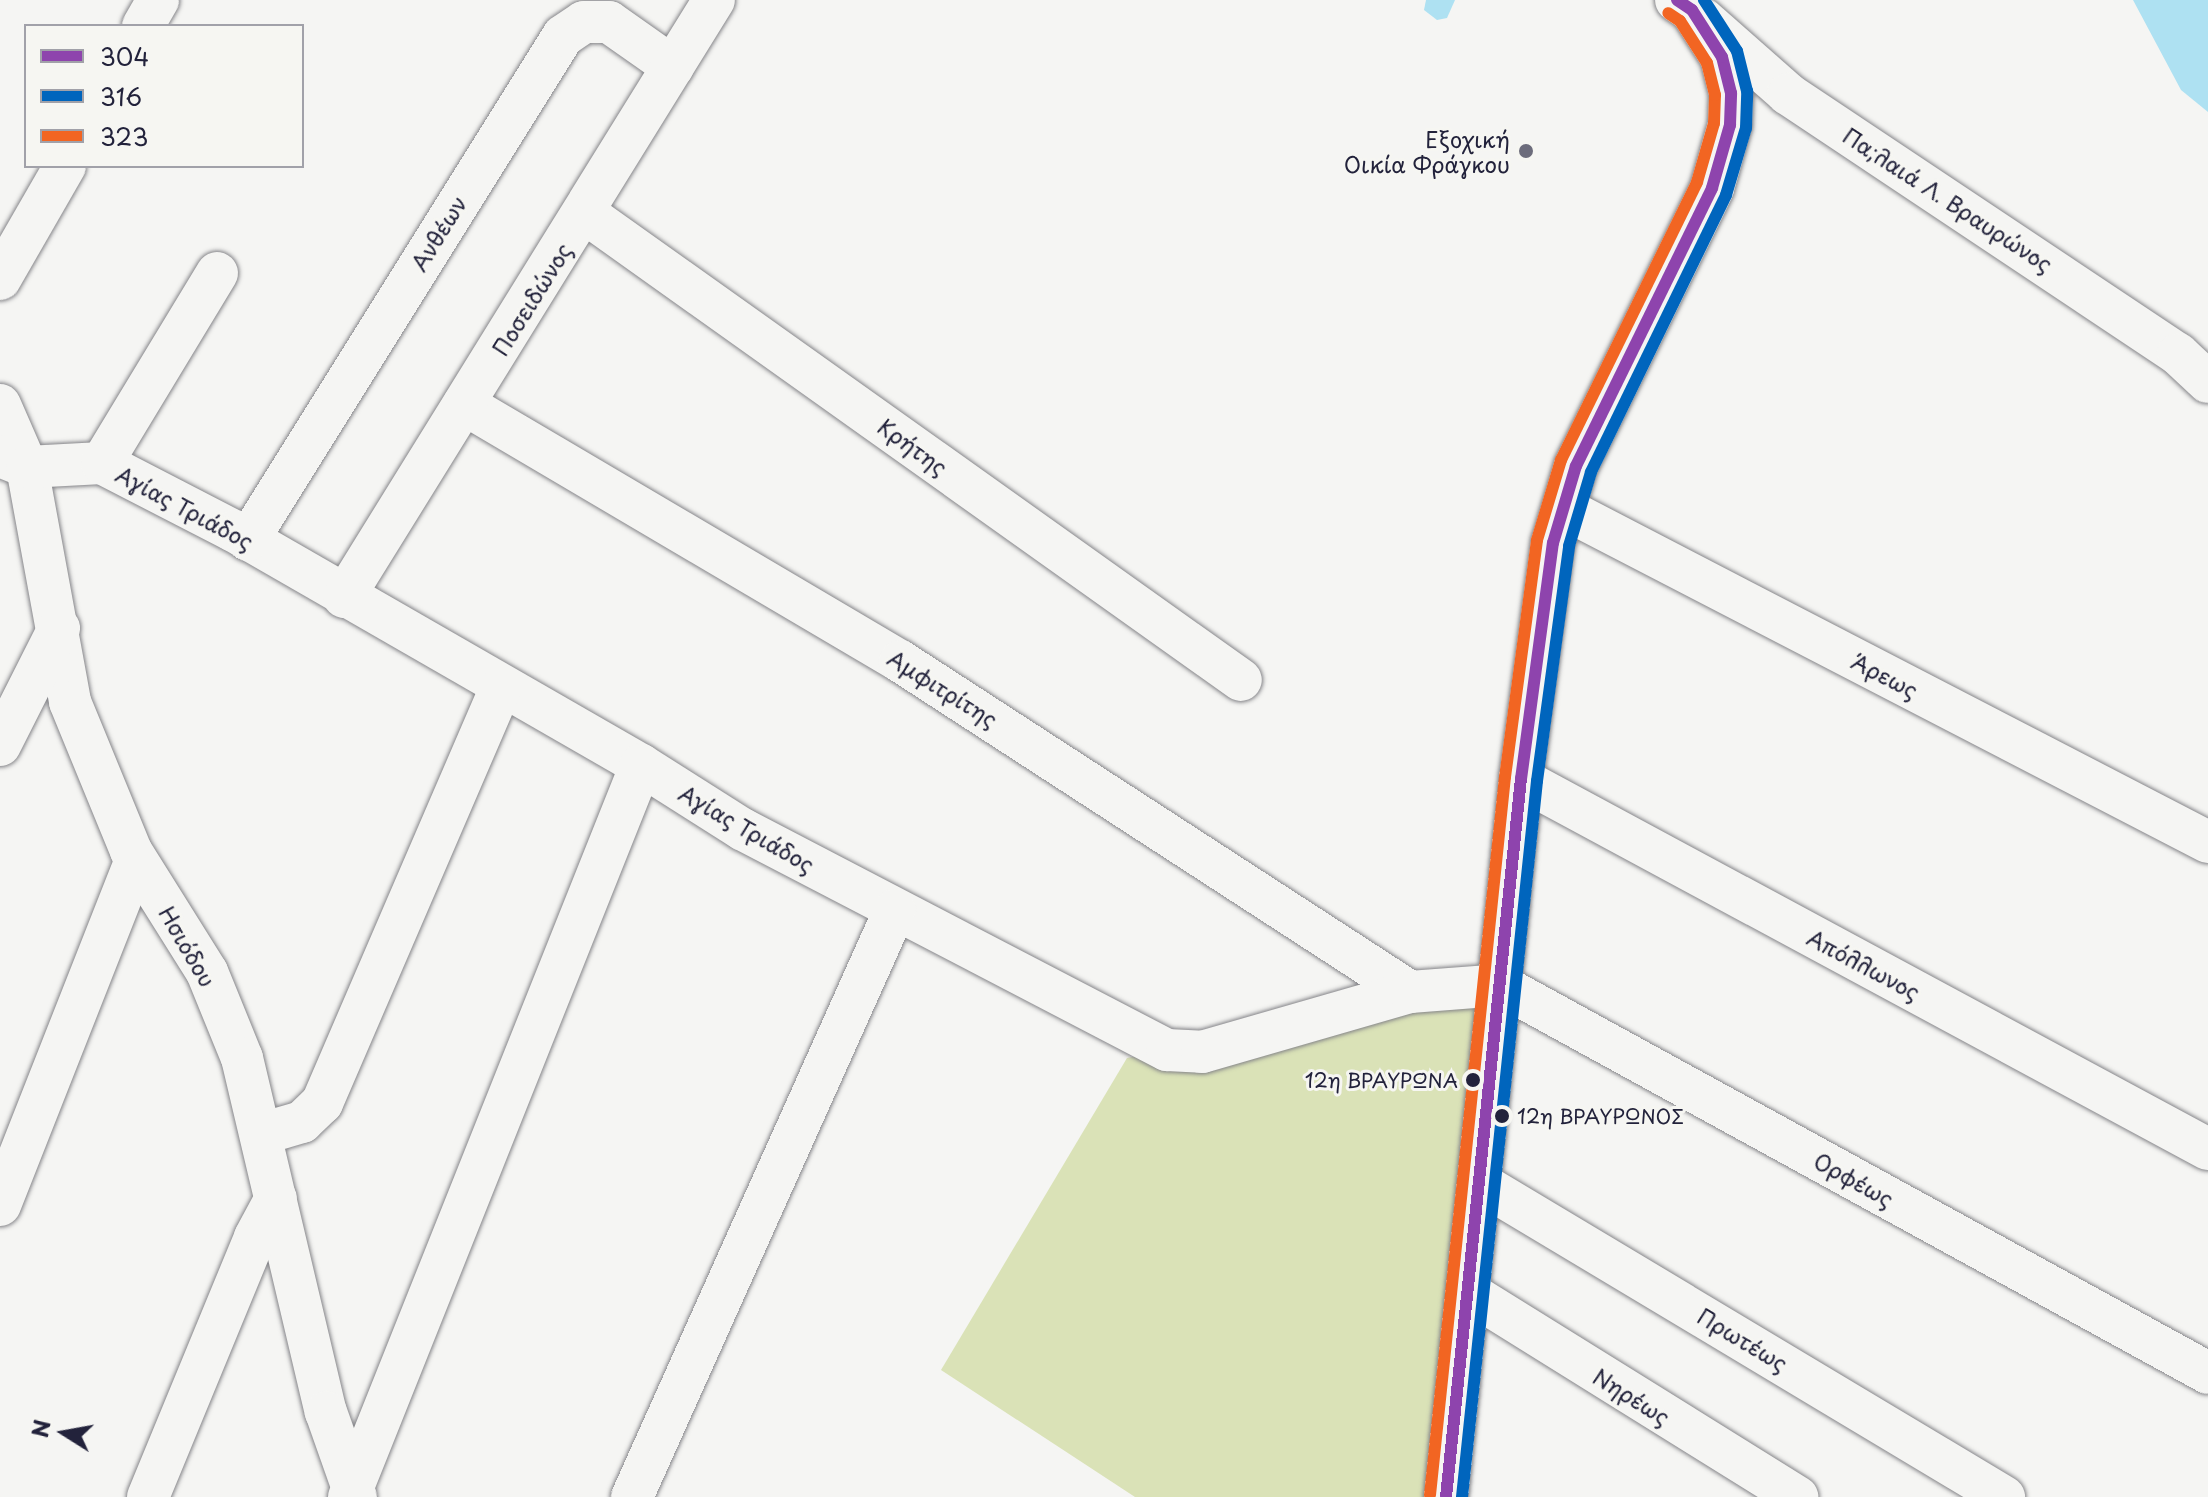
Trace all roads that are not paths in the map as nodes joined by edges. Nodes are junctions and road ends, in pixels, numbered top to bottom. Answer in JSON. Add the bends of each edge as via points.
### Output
{"nodes":[{"id":1,"x":158,"y":0,"type":"edge"},
{"id":2,"x":714,"y":0,"type":"edge"},
{"id":3,"x":1685,"y":5,"type":"edge"},
{"id":4,"x":144,"y":24,"type":"edge"},
{"id":5,"x":673,"y":67,"type":"junction"},
{"id":6,"x":64,"y":168,"type":"edge"},
{"id":7,"x":585,"y":213,"type":"junction"},
{"id":8,"x":217,"y":273,"type":"dead end"},
{"id":9,"x":0,"y":279,"type":"edge"},
{"id":10,"x":2208,"y":382,"type":"edge"},
{"id":11,"x":464,"y":404,"type":"junction"},
{"id":12,"x":0,"y":405,"type":"edge"},
{"id":13,"x":13,"y":461,"type":"edge"},
{"id":14,"x":102,"y":463,"type":"junction"},
{"id":15,"x":1563,"y":508,"type":"junction"},
{"id":16,"x":248,"y":540,"type":"junction"},
{"id":17,"x":344,"y":597,"type":"junction"},
{"id":18,"x":59,"y":628,"type":"junction"},
{"id":19,"x":1241,"y":680,"type":"dead end"},
{"id":20,"x":501,"y":687,"type":"junction"},
{"id":21,"x":0,"y":745,"type":"edge"},
{"id":22,"x":641,"y":765,"type":"junction"},
{"id":23,"x":1521,"y":779,"type":"junction"},
{"id":24,"x":2208,"y":842,"type":"edge"},
{"id":25,"x":136,"y":860,"type":"junction"},
{"id":26,"x":895,"y":910,"type":"junction"},
{"id":27,"x":1500,"y":985,"type":"junction"},
{"id":28,"x":1410,"y":992,"type":"junction"},
{"id":29,"x":261,"y":1134,"type":"junction"},
{"id":30,"x":2208,"y":1149,"type":"edge"},
{"id":31,"x":1480,"y":1183,"type":"junction"},
{"id":32,"x":276,"y":1198,"type":"junction"},
{"id":33,"x":0,"y":1205,"type":"edge"},
{"id":34,"x":1468,"y":1292,"type":"junction"},
{"id":35,"x":2208,"y":1373,"type":"edge"},
{"id":36,"x":353,"y":1494,"type":"edge"},
{"id":37,"x":148,"y":1497,"type":"edge"},
{"id":38,"x":632,"y":1497,"type":"edge"},
{"id":39,"x":1446,"y":1497,"type":"edge"},
{"id":40,"x":1797,"y":1497,"type":"edge"},
{"id":41,"x":2004,"y":1497,"type":"edge"}],
"edges":[{"from":1,"to":4,"type":"street"},
{"from":2,"to":5,"type":"street","name":"Ποσειδώνος"},
{"from":3,"to":10,"type":"street","name":"Πα;λαιά Λ. Βραυρώνος","via":[[1788,94],[2178,354]]},
{"from":3,"to":15,"type":"main road","via":[[1716,44],[1728,74],[1731,111],[1726,144],[1712,188],[1582,452]]},
{"from":5,"to":7,"type":"street","name":"Ποσειδώνος"},
{"from":5,"to":16,"type":"street","name":"Ανθέων","via":[[609,22],[584,22],[563,36]]},
{"from":6,"to":9,"type":"street"},
{"from":7,"to":11,"type":"street","name":"Ποσειδώνος"},
{"from":7,"to":19,"type":"street","name":"Κρήτης"},
{"from":8,"to":14,"type":"street"},
{"from":11,"to":17,"type":"street","name":"Ποσειδώνος"},
{"from":11,"to":28,"type":"street","name":"Αμφιτρίτης","via":[[900,661]]},
{"from":12,"to":13,"type":"street","name":"Ησιόδου"},
{"from":13,"to":14,"type":"street","name":"Αγίας Τριάδος"},
{"from":13,"to":18,"type":"street","name":"Ησιόδου"},
{"from":14,"to":16,"type":"street","name":"Αγίας Τριάδος"},
{"from":15,"to":23,"type":"main road","via":[[1543,605]]},
{"from":15,"to":24,"type":"street","name":"Άρεως"},
{"from":16,"to":17,"type":"street","name":"Αγίας Τριάδος"},
{"from":17,"to":20,"type":"street","name":"Αγίας Τριάδος"},
{"from":18,"to":21,"type":"street"},
{"from":18,"to":25,"type":"street","name":"Ησιόδου","via":[[70,702]]},
{"from":20,"to":22,"type":"street","name":"Αγίας Τριάδος"},
{"from":20,"to":29,"type":"street","via":[[322,1103],[302,1122]]},
{"from":22,"to":26,"type":"street","name":"Αγίας Τριάδος","via":[[742,829]]},
{"from":22,"to":36,"type":"street"},
{"from":23,"to":27,"type":"main road"},
{"from":23,"to":30,"type":"street","name":"Απόλλωνος"},
{"from":25,"to":29,"type":"street","name":"Ησιόδου","via":[[207,972],[242,1058]]},
{"from":25,"to":33,"type":"street"},
{"from":26,"to":28,"type":"street","name":"Αγίας Τριάδος","via":[[1167,1050],[1202,1052]]},
{"from":26,"to":38,"type":"street"},
{"from":27,"to":28,"type":"street","name":"Αγίας Τριάδος"},
{"from":27,"to":31,"type":"main road"},
{"from":27,"to":35,"type":"street","name":"Ορφέως"},
{"from":29,"to":32,"type":"street","name":"Ησιόδου"},
{"from":31,"to":34,"type":"main road"},
{"from":31,"to":41,"type":"street","name":"Πρωτέως"},
{"from":32,"to":36,"type":"street","name":"Ησιόδου","via":[[326,1412]]},
{"from":32,"to":37,"type":"street"},
{"from":34,"to":39,"type":"main road"},
{"from":34,"to":40,"type":"street","name":"Νηρέως"}]}
